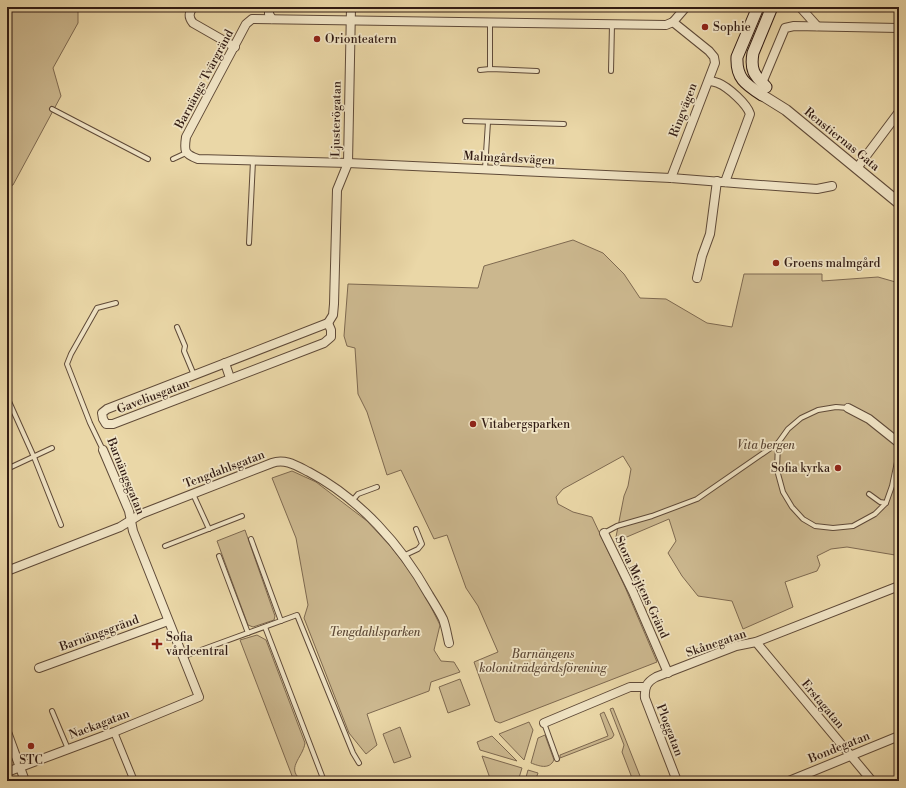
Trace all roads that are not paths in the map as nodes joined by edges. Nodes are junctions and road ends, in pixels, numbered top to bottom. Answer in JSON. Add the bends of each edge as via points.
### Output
{"nodes":[{"id":1,"x":193,"y":7,"type":"edge"},
{"id":2,"x":269,"y":7,"type":"edge"},
{"id":3,"x":350,"y":7,"type":"edge"},
{"id":4,"x":686,"y":7,"type":"edge"},
{"id":5,"x":758,"y":7,"type":"edge"},
{"id":6,"x":772,"y":7,"type":"edge"},
{"id":7,"x":800,"y":7,"type":"edge"},
{"id":8,"x":272,"y":20,"type":"junction"},
{"id":9,"x":350,"y":21,"type":"junction"},
{"id":10,"x":673,"y":22,"type":"junction"},
{"id":11,"x":490,"y":23,"type":"junction"},
{"id":12,"x":612,"y":24,"type":"junction"},
{"id":13,"x":817,"y":26,"type":"junction"},
{"id":14,"x":899,"y":28,"type":"edge"},
{"id":15,"x":235,"y":47,"type":"junction"},
{"id":16,"x":490,"y":69,"type":"junction"},
{"id":17,"x":480,"y":70,"type":"dead end"},
{"id":18,"x":537,"y":71,"type":"dead end"},
{"id":19,"x":611,"y":71,"type":"dead end"},
{"id":20,"x":709,"y":80,"type":"junction"},
{"id":21,"x":763,"y":89,"type":"junction"},
{"id":22,"x":52,"y":109,"type":"dead end"},
{"id":23,"x":899,"y":112,"type":"edge"},
{"id":24,"x":465,"y":121,"type":"dead end"},
{"id":25,"x":488,"y":122,"type":"junction"},
{"id":26,"x":564,"y":124,"type":"dead end"},
{"id":27,"x":186,"y":153,"type":"junction"},
{"id":28,"x":148,"y":159,"type":"dead end"},
{"id":29,"x":173,"y":159,"type":"dead end"},
{"id":30,"x":253,"y":161,"type":"junction"},
{"id":31,"x":348,"y":162,"type":"junction"},
{"id":32,"x":857,"y":168,"type":"junction"},
{"id":33,"x":485,"y":170,"type":"junction"},
{"id":34,"x":671,"y":178,"type":"junction"},
{"id":35,"x":721,"y":182,"type":"junction"},
{"id":36,"x":832,"y":186,"type":"dead end"},
{"id":37,"x":899,"y":203,"type":"edge"},
{"id":38,"x":249,"y":242,"type":"dead end"},
{"id":39,"x":697,"y":278,"type":"dead end"},
{"id":40,"x":116,"y":303,"type":"dead end"},
{"id":41,"x":328,"y":323,"type":"junction"},
{"id":42,"x":177,"y":327,"type":"dead end"},
{"id":43,"x":224,"y":363,"type":"junction"},
{"id":44,"x":194,"y":375,"type":"junction"},
{"id":45,"x":230,"y":378,"type":"junction"},
{"id":46,"x":7,"y":397,"type":"edge"},
{"id":47,"x":848,"y":408,"type":"joint"},
{"id":48,"x":778,"y":443,"type":"junction"},
{"id":49,"x":899,"y":444,"type":"edge"},
{"id":50,"x":52,"y":448,"type":"dead end"},
{"id":51,"x":103,"y":450,"type":"joint"},
{"id":52,"x":34,"y":457,"type":"junction"},
{"id":53,"x":899,"y":459,"type":"edge"},
{"id":54,"x":7,"y":469,"type":"edge"},
{"id":55,"x":376,"y":487,"type":"dead end"},
{"id":56,"x":193,"y":494,"type":"junction"},
{"id":57,"x":869,"y":494,"type":"dead end"},
{"id":58,"x":352,"y":501,"type":"junction"},
{"id":59,"x":886,"y":504,"type":"junction"},
{"id":60,"x":242,"y":516,"type":"dead end"},
{"id":61,"x":131,"y":521,"type":"junction"},
{"id":62,"x":61,"y":525,"type":"dead end"},
{"id":63,"x":209,"y":529,"type":"junction"},
{"id":64,"x":416,"y":529,"type":"dead end"},
{"id":65,"x":604,"y":533,"type":"joint"},
{"id":66,"x":251,"y":539,"type":"dead end"},
{"id":67,"x":165,"y":546,"type":"dead end"},
{"id":68,"x":219,"y":556,"type":"dead end"},
{"id":69,"x":403,"y":556,"type":"junction"},
{"id":70,"x":7,"y":571,"type":"edge"},
{"id":71,"x":899,"y":586,"type":"edge"},
{"id":72,"x":168,"y":621,"type":"junction"},
{"id":73,"x":281,"y":621,"type":"junction"},
{"id":74,"x":265,"y":627,"type":"junction"},
{"id":75,"x":248,"y":633,"type":"junction"},
{"id":76,"x":756,"y":642,"type":"junction"},
{"id":77,"x":449,"y":643,"type":"dead end"},
{"id":78,"x":182,"y":657,"type":"junction"},
{"id":79,"x":39,"y":668,"type":"dead end"},
{"id":80,"x":668,"y":673,"type":"junction"},
{"id":81,"x":645,"y":687,"type":"junction"},
{"id":82,"x":199,"y":697,"type":"joint"},
{"id":83,"x":52,"y":711,"type":"dead end"},
{"id":84,"x":544,"y":723,"type":"joint"},
{"id":85,"x":7,"y":732,"type":"edge"},
{"id":86,"x":114,"y":732,"type":"junction"},
{"id":87,"x":899,"y":736,"type":"edge"},
{"id":88,"x":68,"y":749,"type":"junction"},
{"id":89,"x":851,"y":756,"type":"junction"},
{"id":90,"x":557,"y":759,"type":"dead end"},
{"id":91,"x":359,"y":763,"type":"dead end"},
{"id":92,"x":20,"y":767,"type":"junction"},
{"id":93,"x":7,"y":772,"type":"edge"},
{"id":94,"x":25,"y":781,"type":"edge"},
{"id":95,"x":134,"y":781,"type":"edge"},
{"id":96,"x":324,"y":781,"type":"edge"},
{"id":97,"x":677,"y":781,"type":"edge"},
{"id":98,"x":789,"y":781,"type":"edge"},
{"id":99,"x":872,"y":781,"type":"edge"}],
"edges":[{"from":1,"to":15,"type":"street","via":[[190,13],[193,23]]},
{"from":2,"to":8,"type":"street"},
{"from":3,"to":9,"type":"street","name":"Ljusterögatan"},
{"from":4,"to":10,"type":"street"},
{"from":5,"to":21,"type":"main road","via":[[737,56],[738,72],[742,79]]},
{"from":6,"to":21,"type":"main road","via":[[752,61],[752,68]]},
{"from":7,"to":13,"type":"street"},
{"from":8,"to":9,"type":"street"},
{"from":8,"to":15,"type":"street","name":"Barnängs Tvärgränd","via":[[252,19],[246,24]]},
{"from":9,"to":11,"type":"street"},
{"from":9,"to":31,"type":"street","name":"Ljusterögatan"},
{"from":10,"to":12,"type":"street","via":[[666,25]]},
{"from":10,"to":20,"type":"street","via":[[714,57]]},
{"from":11,"to":12,"type":"street"},
{"from":11,"to":16,"type":"lane"},
{"from":12,"to":19,"type":"lane"},
{"from":13,"to":14,"type":"street"},
{"from":13,"to":21,"type":"street","via":[[784,28]]},
{"from":15,"to":27,"type":"street","name":"Barnängs Tvärgränd","via":[[186,137]]},
{"from":16,"to":17,"type":"lane"},
{"from":16,"to":18,"type":"lane"},
{"from":20,"to":34,"type":"street","name":"Ringvägen"},
{"from":20,"to":35,"type":"street","name":"Ringvägen","via":[[719,83],[731,92],[746,106],[750,114]]},
{"from":21,"to":32,"type":"street","name":"Renstiernas Gata"},
{"from":22,"to":28,"type":"lane"},
{"from":23,"to":32,"type":"street"},
{"from":24,"to":25,"type":"lane"},
{"from":25,"to":26,"type":"lane"},
{"from":25,"to":33,"type":"lane"},
{"from":27,"to":29,"type":"lane"},
{"from":27,"to":30,"type":"street","name":"Malmgårdsvägen","via":[[198,159]]},
{"from":30,"to":31,"type":"street","name":"Malmgårdsvägen"},
{"from":30,"to":38,"type":"lane"},
{"from":31,"to":33,"type":"street","name":"Malmgårdsvägen"},
{"from":31,"to":41,"type":"street","name":"Ljusterögatan","via":[[337,190],[334,304]]},
{"from":32,"to":37,"type":"street","name":"Renstiernas Gata"},
{"from":33,"to":34,"type":"street","name":"Malmgårdsvägen"},
{"from":34,"to":35,"type":"street","name":"Malmgårdsvägen"},
{"from":35,"to":36,"type":"street","name":"Malmgårdsvägen","via":[[817,189]]},
{"from":35,"to":39,"type":"street"},
{"from":40,"to":51,"type":"lane","name":"Barnängsgatan","via":[[97,308],[70,354],[67,364]]},
{"from":41,"to":43,"type":"street","name":"Gaveliusgatan"},
{"from":41,"to":45,"type":"street","name":"Gaveliusgatan","via":[[331,337],[324,343]]},
{"from":42,"to":44,"type":"lane"},
{"from":43,"to":44,"type":"street","name":"Gaveliusgatan"},
{"from":43,"to":45,"type":"street"},
{"from":44,"to":45,"type":"street","name":"Gaveliusgatan","via":[[107,409],[102,413],[103,419],[106,424],[113,424]]},
{"from":46,"to":52,"type":"lane"},
{"from":47,"to":48,"type":"lane","via":[[818,410],[801,418],[788,429]]},
{"from":47,"to":49,"type":"street","via":[[869,419]]},
{"from":48,"to":59,"type":"lane","via":[[777,470],[783,492],[803,519],[815,526],[853,526],[875,514]]},
{"from":48,"to":65,"type":"lane","via":[[697,499],[617,526]]},
{"from":50,"to":52,"type":"lane"},
{"from":51,"to":61,"type":"street","name":"Barnängsgatan"},
{"from":52,"to":54,"type":"lane"},
{"from":52,"to":62,"type":"lane"},
{"from":53,"to":59,"type":"lane"},
{"from":55,"to":58,"type":"lane","via":[[358,494]]},
{"from":56,"to":58,"type":"street","name":"Tengdahlsgatan","via":[[277,461],[292,464],[316,476]]},
{"from":56,"to":61,"type":"street","name":"Tengdahlsgatan","via":[[141,514]]},
{"from":56,"to":63,"type":"lane"},
{"from":57,"to":59,"type":"lane"},
{"from":58,"to":69,"type":"street","name":"Tengdahlsgatan","via":[[385,532]]},
{"from":60,"to":63,"type":"lane"},
{"from":61,"to":70,"type":"street","name":"Tengdahlsgatan"},
{"from":61,"to":72,"type":"street","name":"Barnängsgatan"},
{"from":63,"to":67,"type":"lane"},
{"from":64,"to":69,"type":"lane","via":[[422,544],[418,549]]},
{"from":65,"to":80,"type":"street","name":"Stora Mejtens Gränd"},
{"from":66,"to":73,"type":"lane"},
{"from":68,"to":75,"type":"lane"},
{"from":69,"to":77,"type":"street","name":"Tengdahlsgatan","via":[[442,618]]},
{"from":71,"to":76,"type":"street","name":"Skånegatan"},
{"from":72,"to":78,"type":"street","name":"Barnängsgatan"},
{"from":72,"to":79,"type":"street","name":"Barnängsgränd"},
{"from":73,"to":74,"type":"lane"},
{"from":73,"to":91,"type":"lane","via":[[297,615]]},
{"from":74,"to":75,"type":"lane"},
{"from":74,"to":96,"type":"lane"},
{"from":75,"to":78,"type":"lane"},
{"from":76,"to":80,"type":"street","name":"Skånegatan","via":[[736,646]]},
{"from":76,"to":89,"type":"street","name":"Erstagatan"},
{"from":78,"to":82,"type":"street","name":"Barnängsgatan"},
{"from":80,"to":81,"type":"street","name":"Skånegatan","via":[[649,681]]},
{"from":81,"to":84,"type":"street","via":[[630,687]]},
{"from":81,"to":97,"type":"street","name":"Ploggatan","via":[[645,698]]},
{"from":82,"to":86,"type":"street","name":"Nackagatan"},
{"from":83,"to":88,"type":"lane"},
{"from":84,"to":90,"type":"lane"},
{"from":85,"to":92,"type":"street"},
{"from":86,"to":88,"type":"street","name":"Nackagatan"},
{"from":86,"to":95,"type":"street"},
{"from":87,"to":89,"type":"street","name":"Bondegatan"},
{"from":88,"to":92,"type":"street","name":"Nackagatan"},
{"from":89,"to":98,"type":"street","name":"Bondegatan"},
{"from":89,"to":99,"type":"street","name":"Erstagatan"},
{"from":92,"to":93,"type":"street","name":"Nackagatan"},
{"from":92,"to":94,"type":"street"}]}
